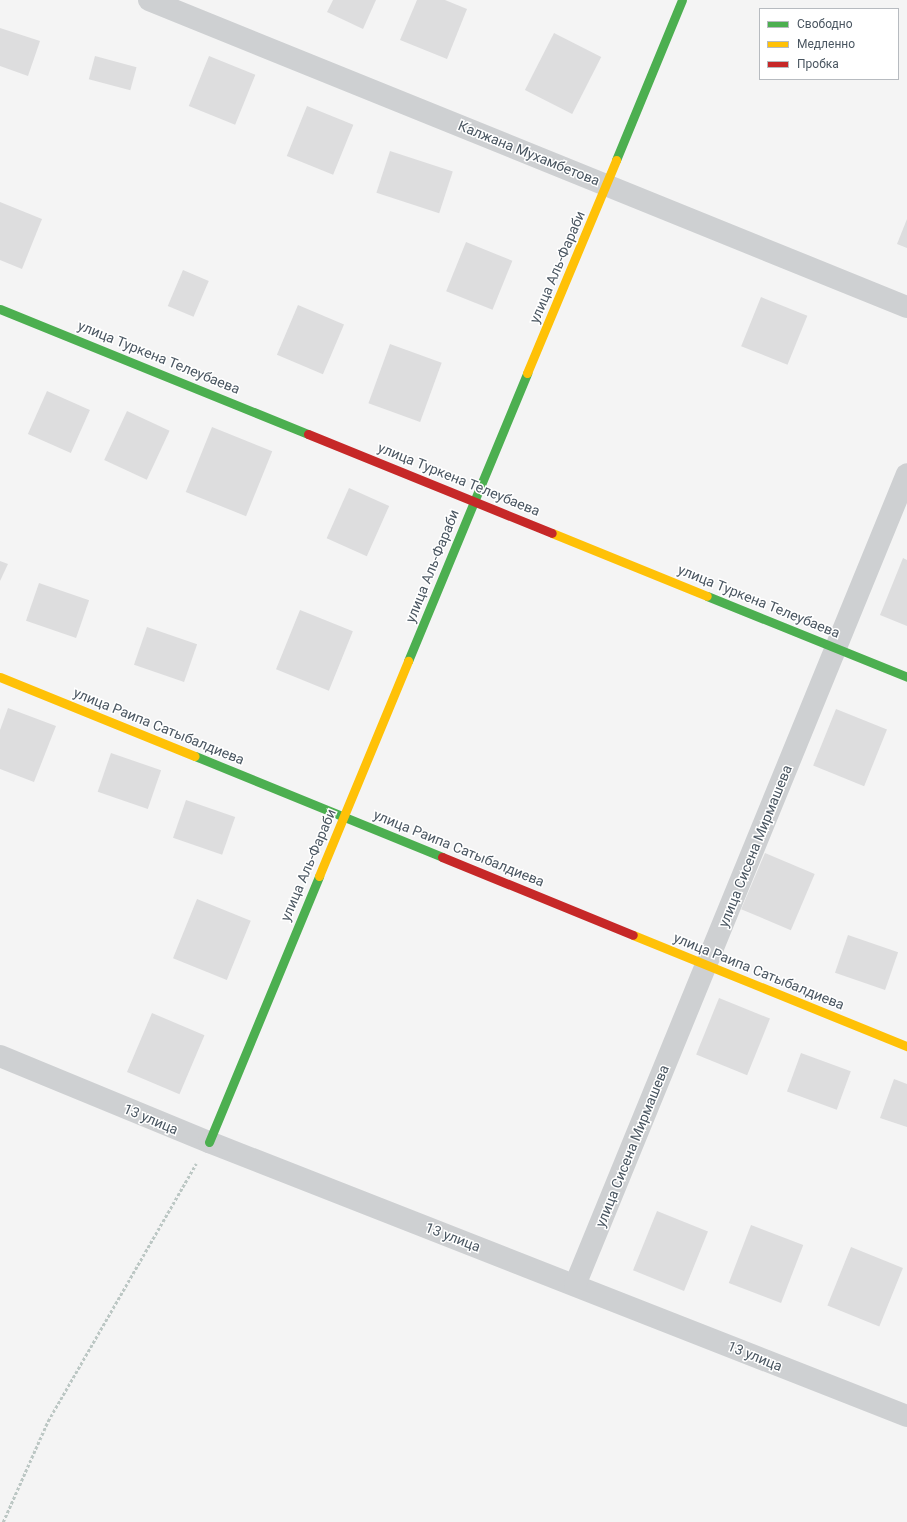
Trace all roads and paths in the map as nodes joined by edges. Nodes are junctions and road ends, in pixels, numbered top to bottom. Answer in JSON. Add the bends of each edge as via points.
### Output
{"nodes":[{"id":1,"x":149,"y":0,"type":"edge"},
{"id":2,"x":682,"y":0,"type":"edge"},
{"id":3,"x":606,"y":184,"type":"junction"},
{"id":4,"x":907,"y":307,"type":"edge"},
{"id":5,"x":0,"y":309,"type":"edge"},
{"id":6,"x":907,"y":474,"type":"edge"},
{"id":7,"x":475,"y":500,"type":"junction"},
{"id":8,"x":836,"y":648,"type":"junction"},
{"id":9,"x":0,"y":677,"type":"edge"},
{"id":10,"x":907,"y":677,"type":"edge"},
{"id":11,"x":344,"y":816,"type":"junction"},
{"id":12,"x":706,"y":964,"type":"junction"},
{"id":13,"x":907,"y":1046,"type":"edge"},
{"id":14,"x":0,"y":1056,"type":"edge"},
{"id":15,"x":208,"y":1142,"type":"junction"},
{"id":16,"x":575,"y":1285,"type":"junction"},
{"id":17,"x":907,"y":1416,"type":"edge"},
{"id":18,"x":3,"y":1522,"type":"edge"}],
"edges":[{"from":1,"to":3,"type":"street","name":"Калжана Мухамбетова"},
{"from":2,"to":3,"type":"street","name":"улица Аль-Фараби"},
{"from":3,"to":4,"type":"street","name":"Калжана Мухамбетова"},
{"from":3,"to":7,"type":"street","name":"улица Аль-Фараби"},
{"from":5,"to":7,"type":"street","name":"улица Туркена Телеубаева"},
{"from":6,"to":8,"type":"street","name":"улица Сисена Мирмашева"},
{"from":7,"to":8,"type":"street","name":"улица Туркена Телеубаева"},
{"from":7,"to":11,"type":"street","name":"улица Аль-Фараби"},
{"from":8,"to":10,"type":"street","name":"улица Туркена Телеубаева"},
{"from":8,"to":12,"type":"street","name":"улица Сисена Мирмашева"},
{"from":9,"to":11,"type":"street","name":"улица Раипа Сатыбалдиева"},
{"from":11,"to":12,"type":"street","name":"улица Раипа Сатыбалдиева"},
{"from":11,"to":15,"type":"street","name":"улица Аль-Фараби"},
{"from":12,"to":13,"type":"street","name":"улица Раипа Сатыбалдиева"},
{"from":12,"to":16,"type":"street","name":"улица Сисена Мирмашева"},
{"from":14,"to":15,"type":"street","name":"13 улица"},
{"from":15,"to":16,"type":"street","name":"13 улица"},
{"from":15,"to":18,"type":"path","via":[[48,1421]]},
{"from":16,"to":17,"type":"street","name":"13 улица"}]}
